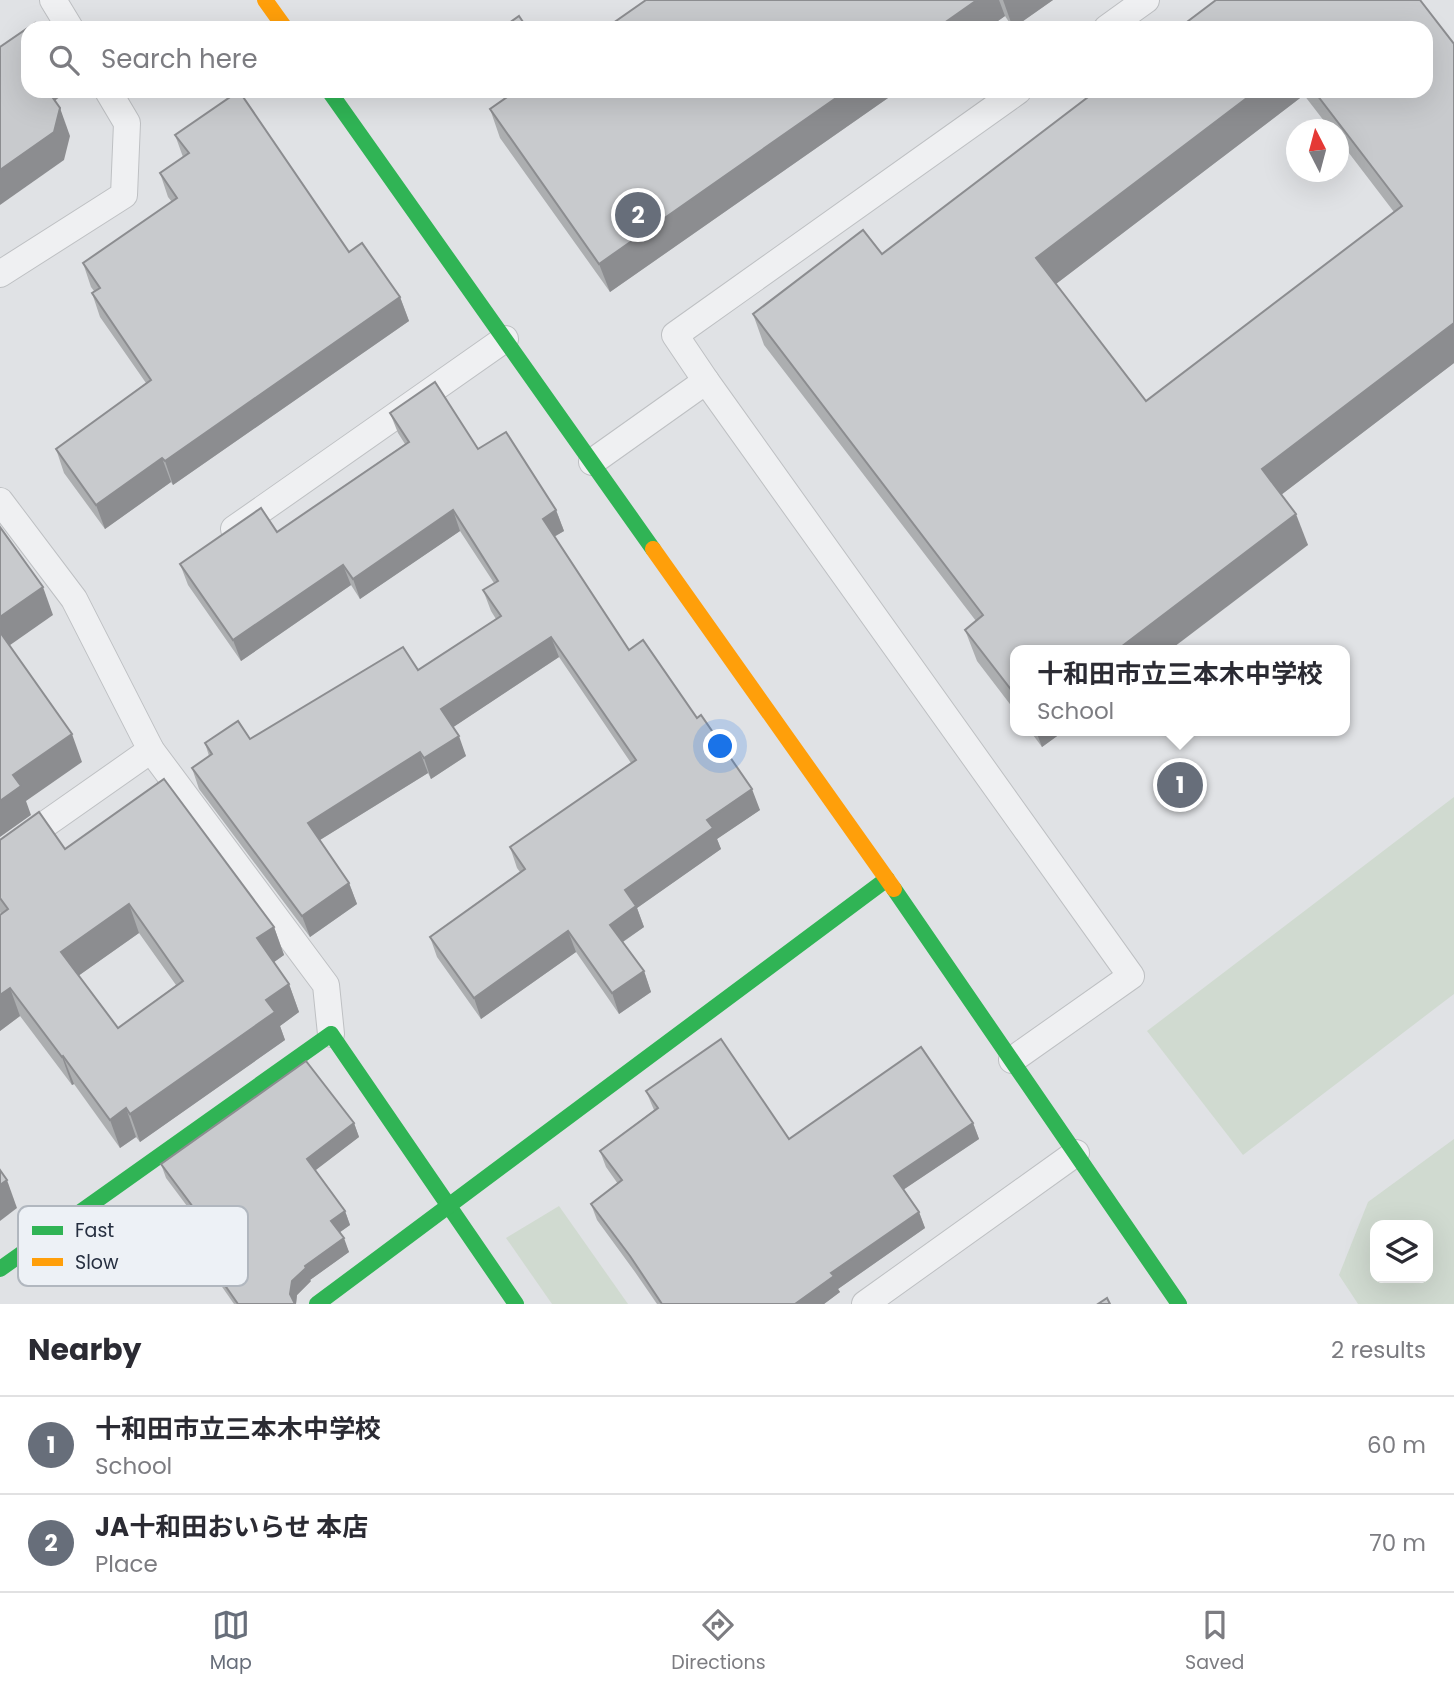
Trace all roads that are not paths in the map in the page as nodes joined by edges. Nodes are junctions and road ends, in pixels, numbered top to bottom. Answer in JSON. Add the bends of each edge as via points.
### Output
{"nodes":[{"id":1,"x":53,"y":0,"type":"edge"},
{"id":2,"x":265,"y":0,"type":"edge"},
{"id":3,"x":1146,"y":0,"type":"edge"},
{"id":4,"x":66,"y":21,"type":"edge"},
{"id":5,"x":280,"y":21,"type":"edge"},
{"id":6,"x":1117,"y":21,"type":"edge"},
{"id":7,"x":112,"y":98,"type":"edge"},
{"id":8,"x":334,"y":98,"type":"edge"},
{"id":9,"x":1008,"y":98,"type":"edge"},
{"id":10,"x":0,"y":274,"type":"edge"},
{"id":11,"x":505,"y":339,"type":"junction"},
{"id":12,"x":706,"y":381,"type":"junction"},
{"id":13,"x":592,"y":462,"type":"junction"},
{"id":14,"x":0,"y":501,"type":"edge"},
{"id":15,"x":215,"y":542,"type":"edge"},
{"id":16,"x":151,"y":750,"type":"junction"},
{"id":17,"x":0,"y":856,"type":"edge"},
{"id":18,"x":887,"y":879,"type":"junction"},
{"id":19,"x":331,"y":1034,"type":"junction"},
{"id":20,"x":1012,"y":1060,"type":"junction"},
{"id":21,"x":1076,"y":1153,"type":"junction"},
{"id":22,"x":89,"y":1206,"type":"edge"},
{"id":23,"x":450,"y":1206,"type":"junction"},
{"id":24,"x":18,"y":1256,"type":"edge"},
{"id":25,"x":0,"y":1269,"type":"edge"},
{"id":26,"x":317,"y":1304,"type":"edge"},
{"id":27,"x":516,"y":1304,"type":"edge"},
{"id":28,"x":865,"y":1304,"type":"edge"},
{"id":29,"x":1179,"y":1304,"type":"edge"}],
"edges":[{"from":1,"to":4,"type":"lane"},
{"from":2,"to":5,"type":"street"},
{"from":3,"to":6,"type":"lane"},
{"from":7,"to":10,"type":"lane","via":[[127,123],[124,195]]},
{"from":8,"to":11,"type":"street"},
{"from":9,"to":12,"type":"lane","via":[[675,335]]},
{"from":11,"to":13,"type":"street"},
{"from":11,"to":15,"type":"lane"},
{"from":12,"to":13,"type":"lane"},
{"from":12,"to":20,"type":"lane","via":[[1130,976]]},
{"from":13,"to":18,"type":"street"},
{"from":14,"to":16,"type":"lane","via":[[74,599]]},
{"from":16,"to":17,"type":"lane"},
{"from":16,"to":19,"type":"lane","via":[[326,985]]},
{"from":18,"to":20,"type":"street"},
{"from":18,"to":23,"type":"street"},
{"from":19,"to":22,"type":"street"},
{"from":19,"to":23,"type":"street"},
{"from":20,"to":21,"type":"street"},
{"from":21,"to":28,"type":"lane"},
{"from":21,"to":29,"type":"street"},
{"from":23,"to":26,"type":"street"},
{"from":23,"to":27,"type":"street"},
{"from":24,"to":25,"type":"street"}]}
